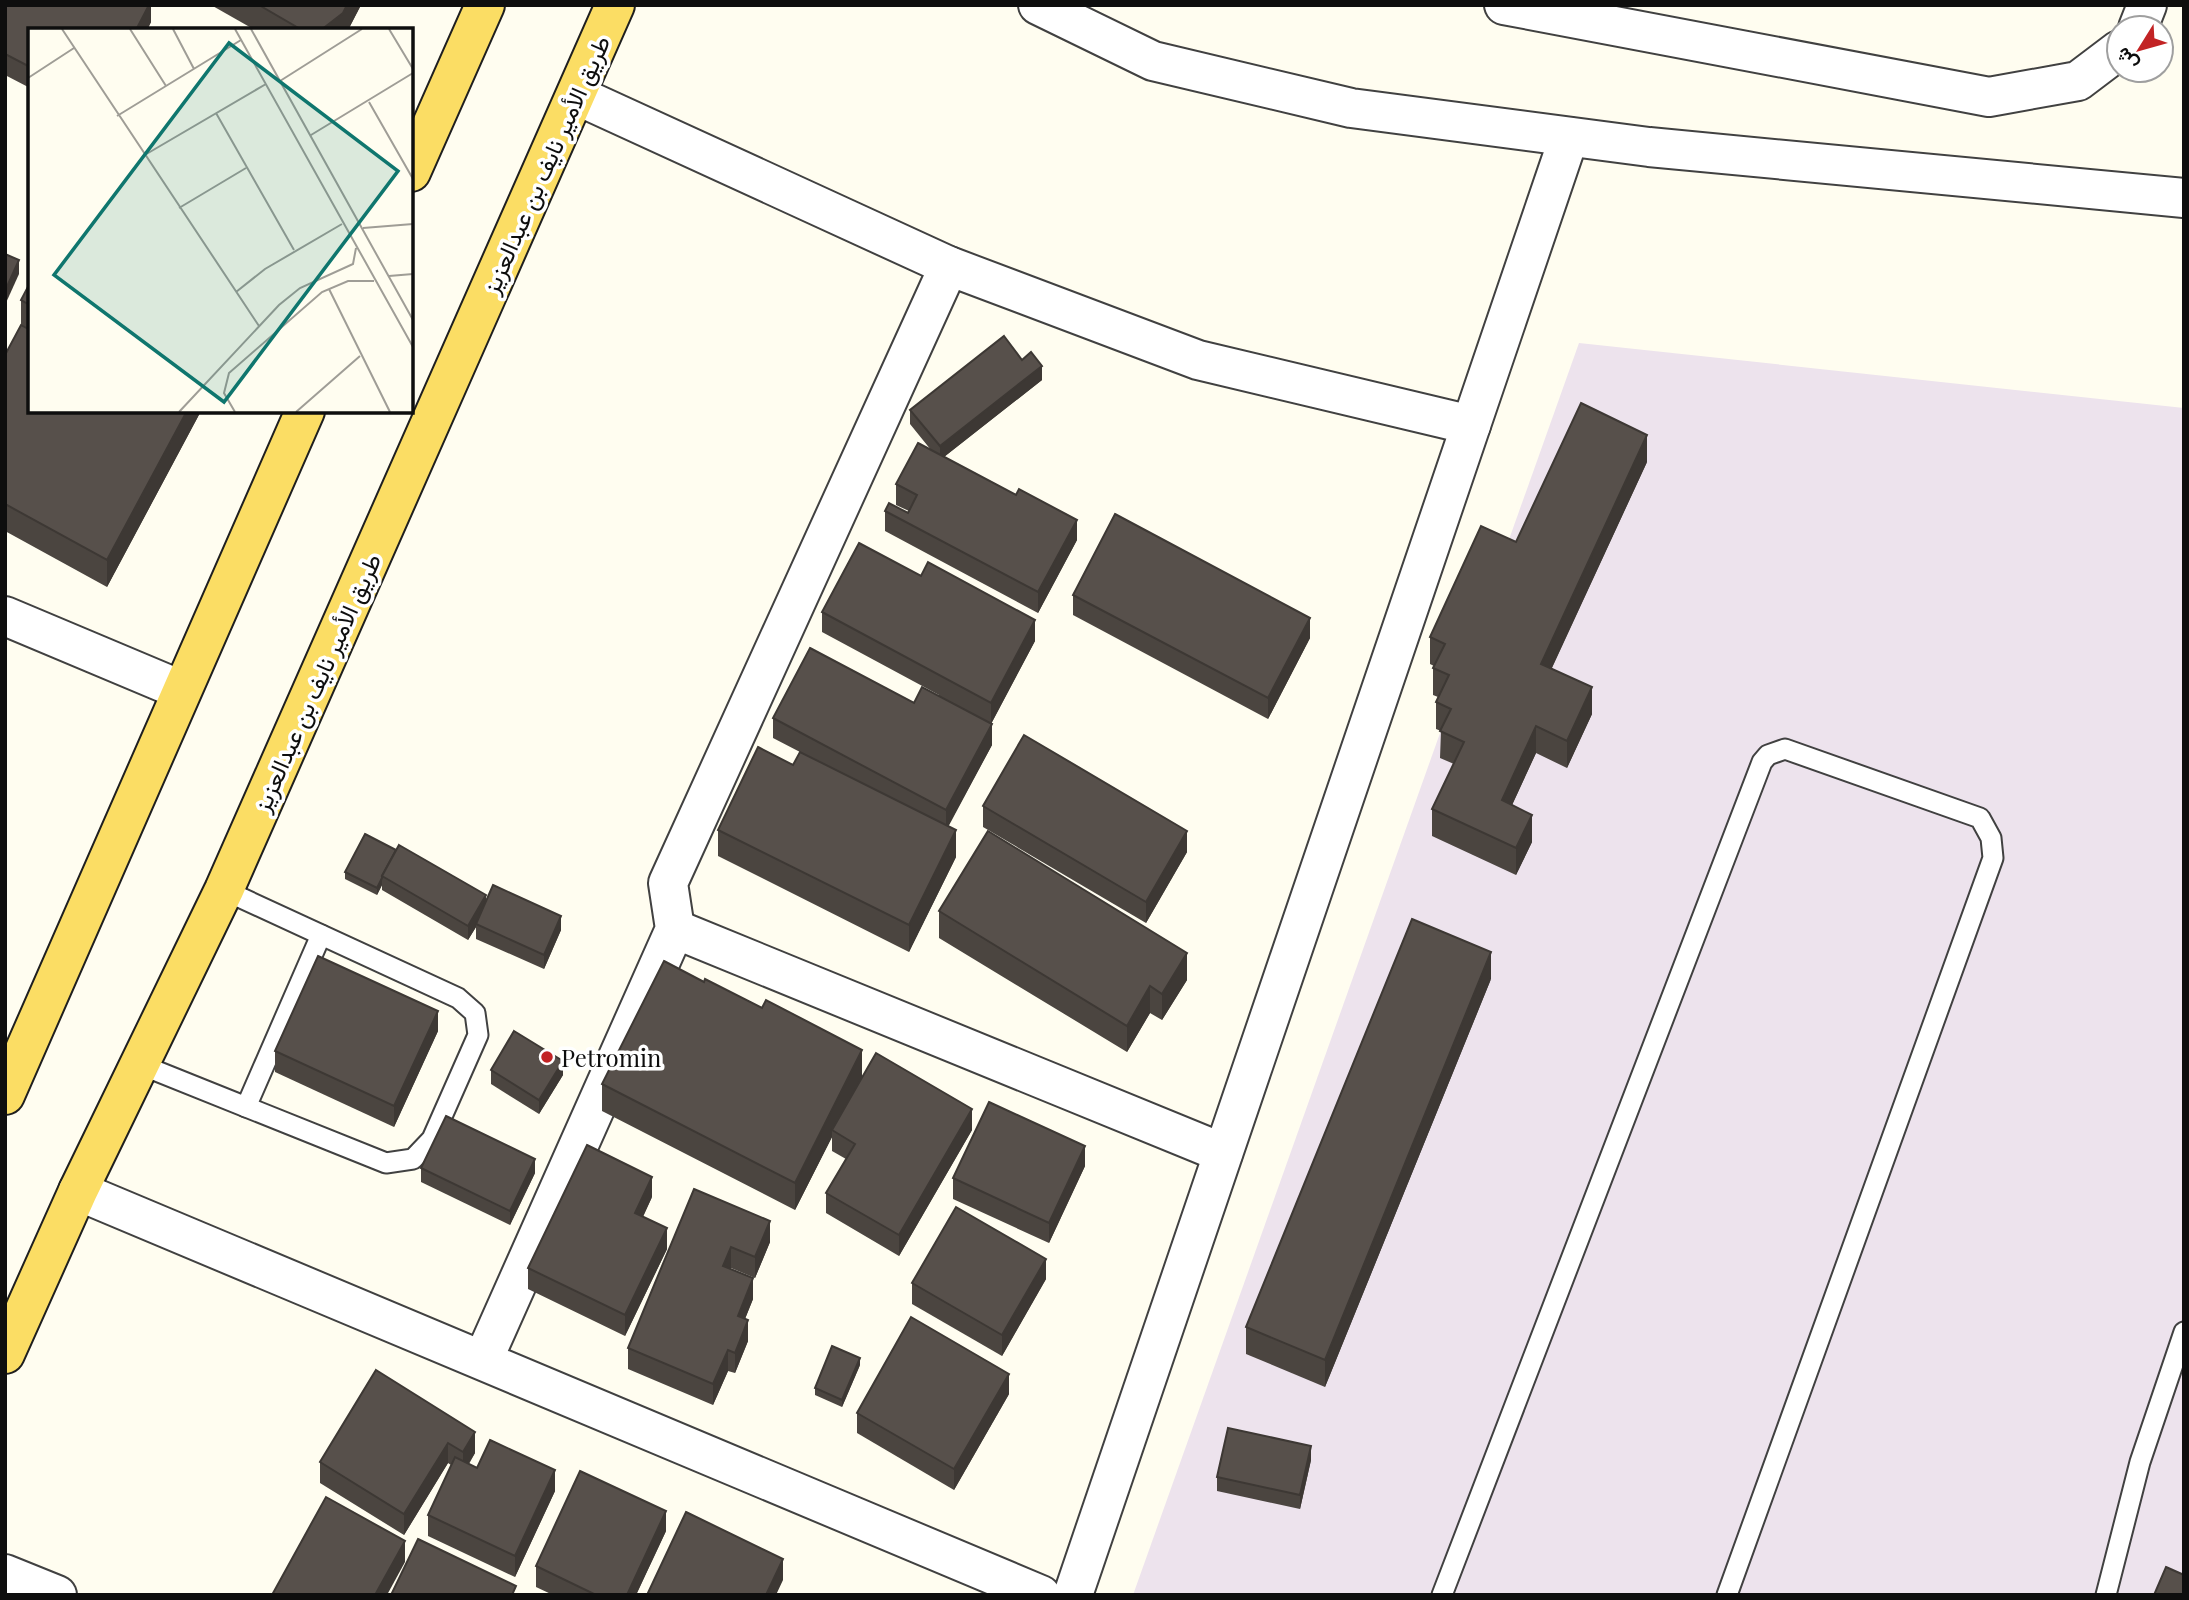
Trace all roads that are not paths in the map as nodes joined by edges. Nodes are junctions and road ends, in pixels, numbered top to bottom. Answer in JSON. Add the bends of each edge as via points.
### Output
{"nodes":[{"id":1,"x":485,"y":5,"type":"edge"},
{"id":2,"x":615,"y":5,"type":"edge"},
{"id":3,"x":1038,"y":5,"type":"edge"},
{"id":4,"x":1504,"y":5,"type":"edge"},
{"id":5,"x":2105,"y":61,"type":"edge"},
{"id":6,"x":576,"y":95,"type":"junction"},
{"id":7,"x":1569,"y":136,"type":"junction"},
{"id":8,"x":413,"y":167,"type":"edge"},
{"id":9,"x":2184,"y":198,"type":"edge"},
{"id":10,"x":949,"y":266,"type":"junction"},
{"id":11,"x":304,"y":413,"type":"edge"},
{"id":12,"x":1471,"y":425,"type":"junction"},
{"id":13,"x":5,"y":617,"type":"edge"},
{"id":14,"x":181,"y":690,"type":"junction"},
{"id":15,"x":223,"y":890,"type":"junction"},
{"id":16,"x":675,"y":929,"type":"junction"},
{"id":17,"x":321,"y":935,"type":"junction"},
{"id":18,"x":139,"y":1064,"type":"junction"},
{"id":19,"x":5,"y":1095,"type":"edge"},
{"id":20,"x":246,"y":1107,"type":"junction"},
{"id":21,"x":1223,"y":1153,"type":"junction"},
{"id":22,"x":78,"y":1191,"type":"junction"},
{"id":23,"x":2184,"y":1332,"type":"edge"},
{"id":24,"x":5,"y":1354,"type":"edge"},
{"id":25,"x":483,"y":1360,"type":"junction"},
{"id":26,"x":5,"y":1574,"type":"edge"},
{"id":27,"x":57,"y":1595,"type":"edge"},
{"id":28,"x":1041,"y":1595,"type":"edge"},
{"id":29,"x":1073,"y":1595,"type":"edge"},
{"id":30,"x":1442,"y":1595,"type":"edge"},
{"id":31,"x":1727,"y":1595,"type":"edge"},
{"id":32,"x":2106,"y":1595,"type":"edge"}],
"edges":[{"from":1,"to":8,"type":"main road"},
{"from":2,"to":6,"type":"main road","name":"طريق الأمير نايف بن عبدالعزيز"},
{"from":3,"to":7,"type":"street","via":[[1153,61],[1351,108]]},
{"from":4,"to":5,"type":"street","via":[[1989,97],[2078,81]]},
{"from":6,"to":10,"type":"street"},
{"from":6,"to":15,"type":"main road","name":"طريق الأمير نايف بن عبدالعزيز"},
{"from":7,"to":9,"type":"street"},
{"from":7,"to":12,"type":"street"},
{"from":10,"to":12,"type":"street","via":[[1198,360]]},
{"from":10,"to":16,"type":"street","via":[[668,883]]},
{"from":11,"to":14,"type":"main road"},
{"from":12,"to":21,"type":"street"},
{"from":13,"to":14,"type":"street"},
{"from":14,"to":19,"type":"main road"},
{"from":15,"to":17,"type":"lane"},
{"from":15,"to":18,"type":"main road","name":"طريق الأمير نايف بن عبدالعزيز"},
{"from":16,"to":21,"type":"street"},
{"from":16,"to":25,"type":"street"},
{"from":17,"to":20,"type":"lane"},
{"from":17,"to":20,"type":"lane","via":[[458,998],[475,1013],[478,1035],[432,1139],[413,1160],[386,1163]]},
{"from":18,"to":20,"type":"lane"},
{"from":18,"to":22,"type":"main road","name":"طريق الأمير نايف بن عبدالعزيز"},
{"from":21,"to":29,"type":"street"},
{"from":22,"to":24,"type":"main road","name":"طريق الأمير نايف بن عبدالعزيز"},
{"from":22,"to":25,"type":"street"},
{"from":23,"to":32,"type":"lane","via":[[2140,1462]]},
{"from":25,"to":28,"type":"street"},
{"from":26,"to":27,"type":"street"},
{"from":30,"to":31,"type":"lane","via":[[1762,762],[1785,749],[1980,818],[1993,858]]}]}
